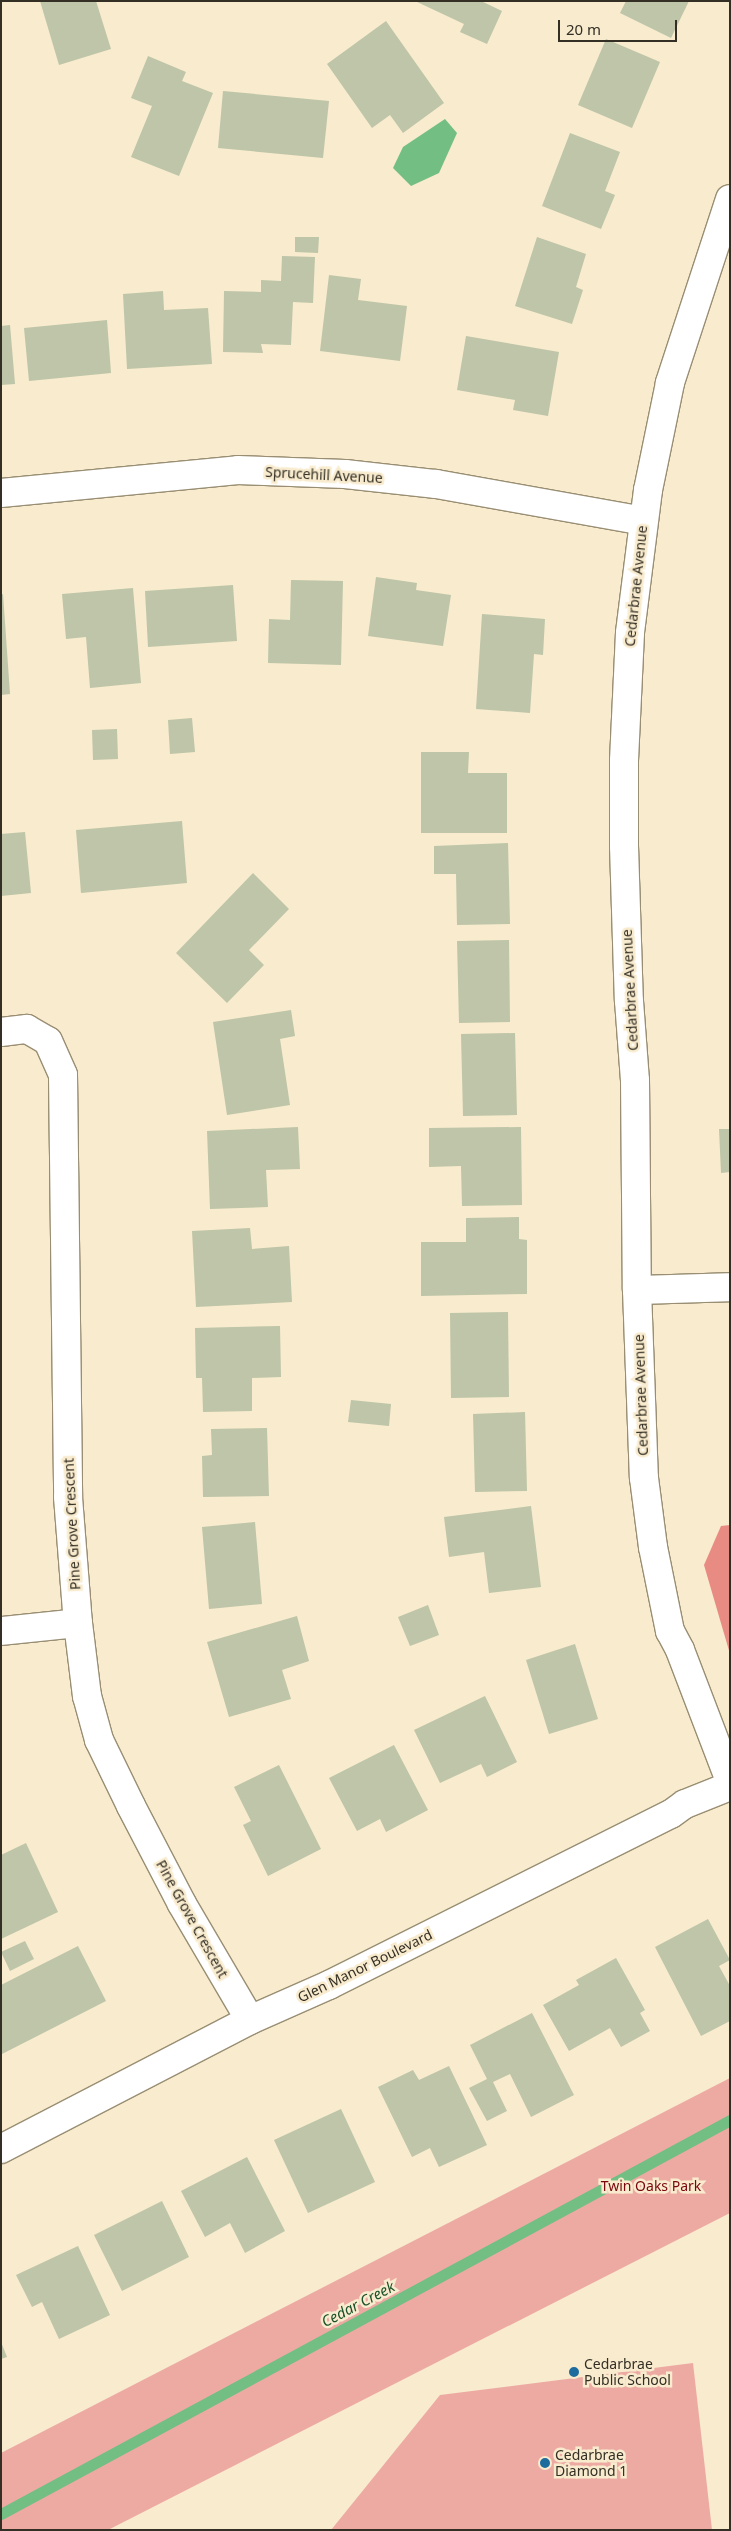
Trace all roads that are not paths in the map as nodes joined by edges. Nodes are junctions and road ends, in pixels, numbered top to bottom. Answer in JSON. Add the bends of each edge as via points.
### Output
{"nodes":[{"id":1,"x":730,"y":199,"type":"edge"},
{"id":2,"x":724,"y":236,"type":"edge"},
{"id":3,"x":1,"y":492,"type":"edge"},
{"id":4,"x":643,"y":521,"type":"junction"},
{"id":5,"x":1,"y":1032,"type":"edge"},
{"id":6,"x":730,"y":1287,"type":"edge"},
{"id":7,"x":637,"y":1290,"type":"junction"},
{"id":8,"x":78,"y":1623,"type":"junction"},
{"id":9,"x":1,"y":1631,"type":"edge"},
{"id":10,"x":730,"y":1781,"type":"edge"},
{"id":11,"x":730,"y":1786,"type":"edge"},
{"id":12,"x":250,"y":2020,"type":"junction"},
{"id":13,"x":1,"y":2148,"type":"edge"}],
"edges":[{"from":1,"to":2,"type":"street","name":"Cedarbrae Avenue"},
{"from":2,"to":4,"type":"street","name":"Cedarbrae Avenue","via":[[670,383]]},
{"from":3,"to":4,"type":"street","name":"Sprucehill Avenue","via":[[238,470],[345,474],[436,484]]},
{"from":4,"to":7,"type":"street","name":"Cedarbrae Avenue","via":[[630,633],[624,770],[628,1001],[635,1080]]},
{"from":5,"to":8,"type":"street","name":"Pine Grove Crescent","via":[[27,1029],[48,1041],[62,1075],[68,1497]]},
{"from":6,"to":7,"type":"street"},
{"from":7,"to":10,"type":"street","name":"Cedarbrae Avenue","via":[[644,1478],[660,1589],[670,1631]]},
{"from":8,"to":9,"type":"street"},
{"from":8,"to":12,"type":"street","name":"Pine Grove Crescent","via":[[87,1696],[99,1740],[182,1904]]},
{"from":11,"to":12,"type":"street","name":"Glen Manor Boulevard","via":[[685,1804],[671,1814],[329,1985]]},
{"from":12,"to":13,"type":"street","name":"Glen Manor Boulevard"}]}
